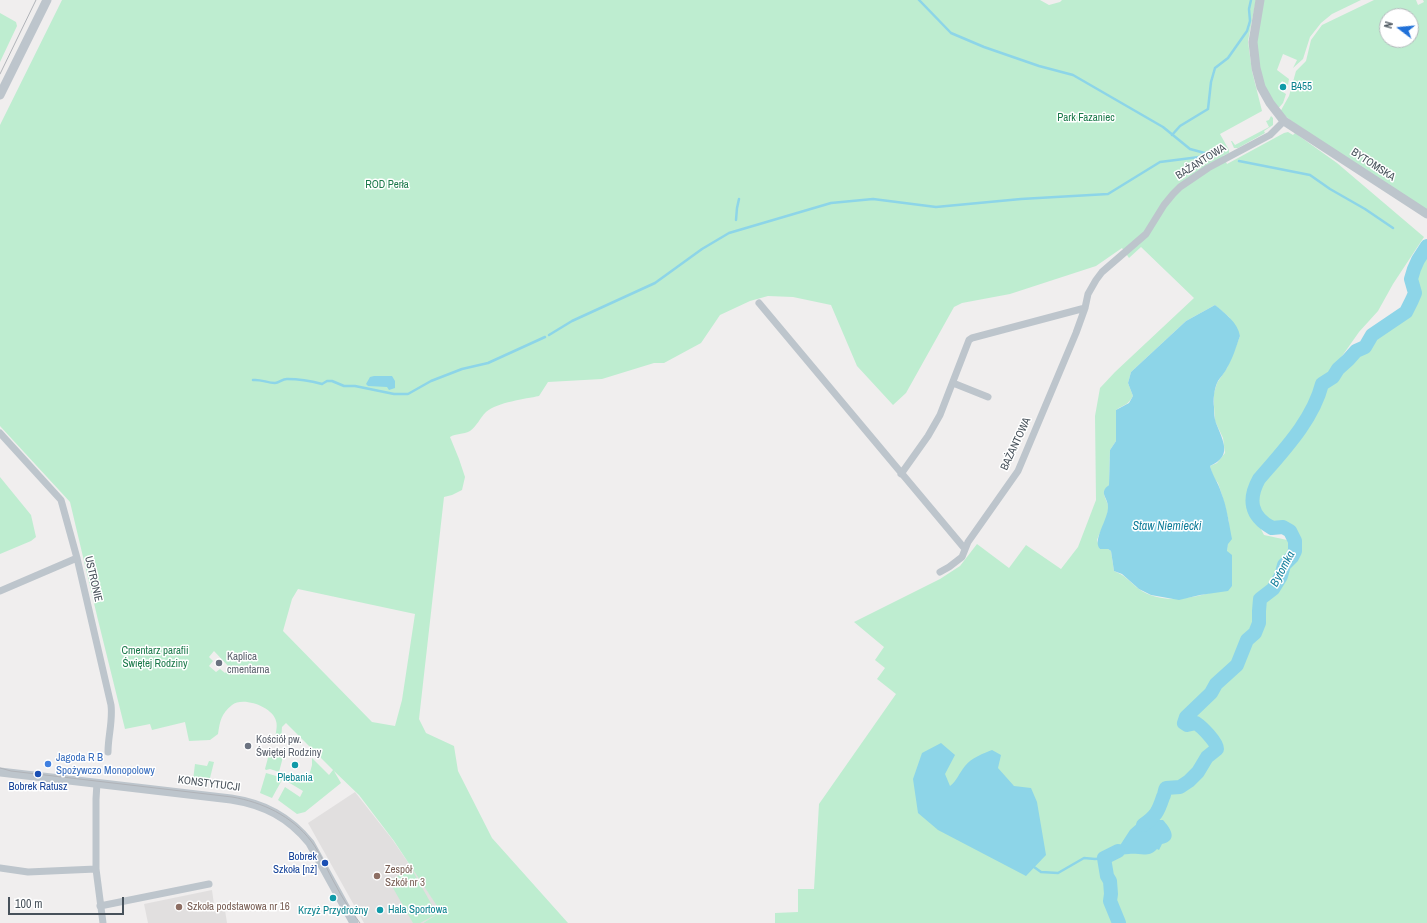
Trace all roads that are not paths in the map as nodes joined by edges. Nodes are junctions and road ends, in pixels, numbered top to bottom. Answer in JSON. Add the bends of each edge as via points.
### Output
{"nodes":[{"id":1,"x":47,"y":0,"type":"edge"},
{"id":2,"x":1260,"y":0,"type":"edge"},
{"id":3,"x":0,"y":95,"type":"edge"},
{"id":4,"x":1284,"y":121,"type":"junction"},
{"id":5,"x":1427,"y":214,"type":"edge"},
{"id":6,"x":759,"y":303,"type":"dead end"},
{"id":7,"x":1085,"y":308,"type":"junction"},
{"id":8,"x":953,"y":383,"type":"junction"},
{"id":9,"x":988,"y":397,"type":"dead end"},
{"id":10,"x":0,"y":434,"type":"edge"},
{"id":11,"x":901,"y":474,"type":"junction"},
{"id":12,"x":965,"y":549,"type":"junction"},
{"id":13,"x":77,"y":558,"type":"junction"},
{"id":14,"x":940,"y":572,"type":"dead end"},
{"id":15,"x":0,"y":592,"type":"edge"},
{"id":16,"x":108,"y":752,"type":"dead end"},
{"id":17,"x":0,"y":772,"type":"edge"},
{"id":18,"x":97,"y":783,"type":"junction"},
{"id":19,"x":0,"y":868,"type":"edge"},
{"id":20,"x":96,"y":869,"type":"junction"},
{"id":21,"x":209,"y":884,"type":"dead end"},
{"id":22,"x":100,"y":906,"type":"junction"},
{"id":23,"x":103,"y":923,"type":"edge"},
{"id":24,"x":354,"y":923,"type":"edge"}],
"edges":[{"from":1,"to":3,"type":"street"},
{"from":2,"to":4,"type":"street","name":"BYTOMSKA","via":[[1253,42],[1256,68],[1261,87],[1270,104]]},
{"from":4,"to":5,"type":"street","name":"BYTOMSKA"},
{"from":4,"to":7,"type":"street","name":"BAŻANTOWA","via":[[1270,134],[1208,168],[1180,187],[1146,234],[1102,272],[1088,294]]},
{"from":6,"to":11,"type":"street"},
{"from":7,"to":8,"type":"street","via":[[972,338]]},
{"from":7,"to":12,"type":"street","name":"BAŻANTOWA","via":[[1020,465]]},
{"from":8,"to":9,"type":"street"},
{"from":8,"to":11,"type":"street","via":[[940,415]]},
{"from":10,"to":13,"type":"street","name":"USTRONIE","via":[[61,500]]},
{"from":11,"to":12,"type":"street"},
{"from":12,"to":14,"type":"street","name":"BAŻANTOWA","via":[[962,557]]},
{"from":13,"to":15,"type":"street"},
{"from":13,"to":16,"type":"street","name":"USTRONIE","via":[[111,705],[112,721]]},
{"from":17,"to":18,"type":"street","name":"KONSTYTUCJI"},
{"from":18,"to":20,"type":"street"},
{"from":18,"to":24,"type":"street","name":"KONSTYTUCJI","via":[[238,800],[278,815],[295,826],[310,843]]},
{"from":19,"to":20,"type":"street","via":[[28,872]]},
{"from":20,"to":22,"type":"street"},
{"from":21,"to":22,"type":"street"},
{"from":22,"to":23,"type":"street"}]}
